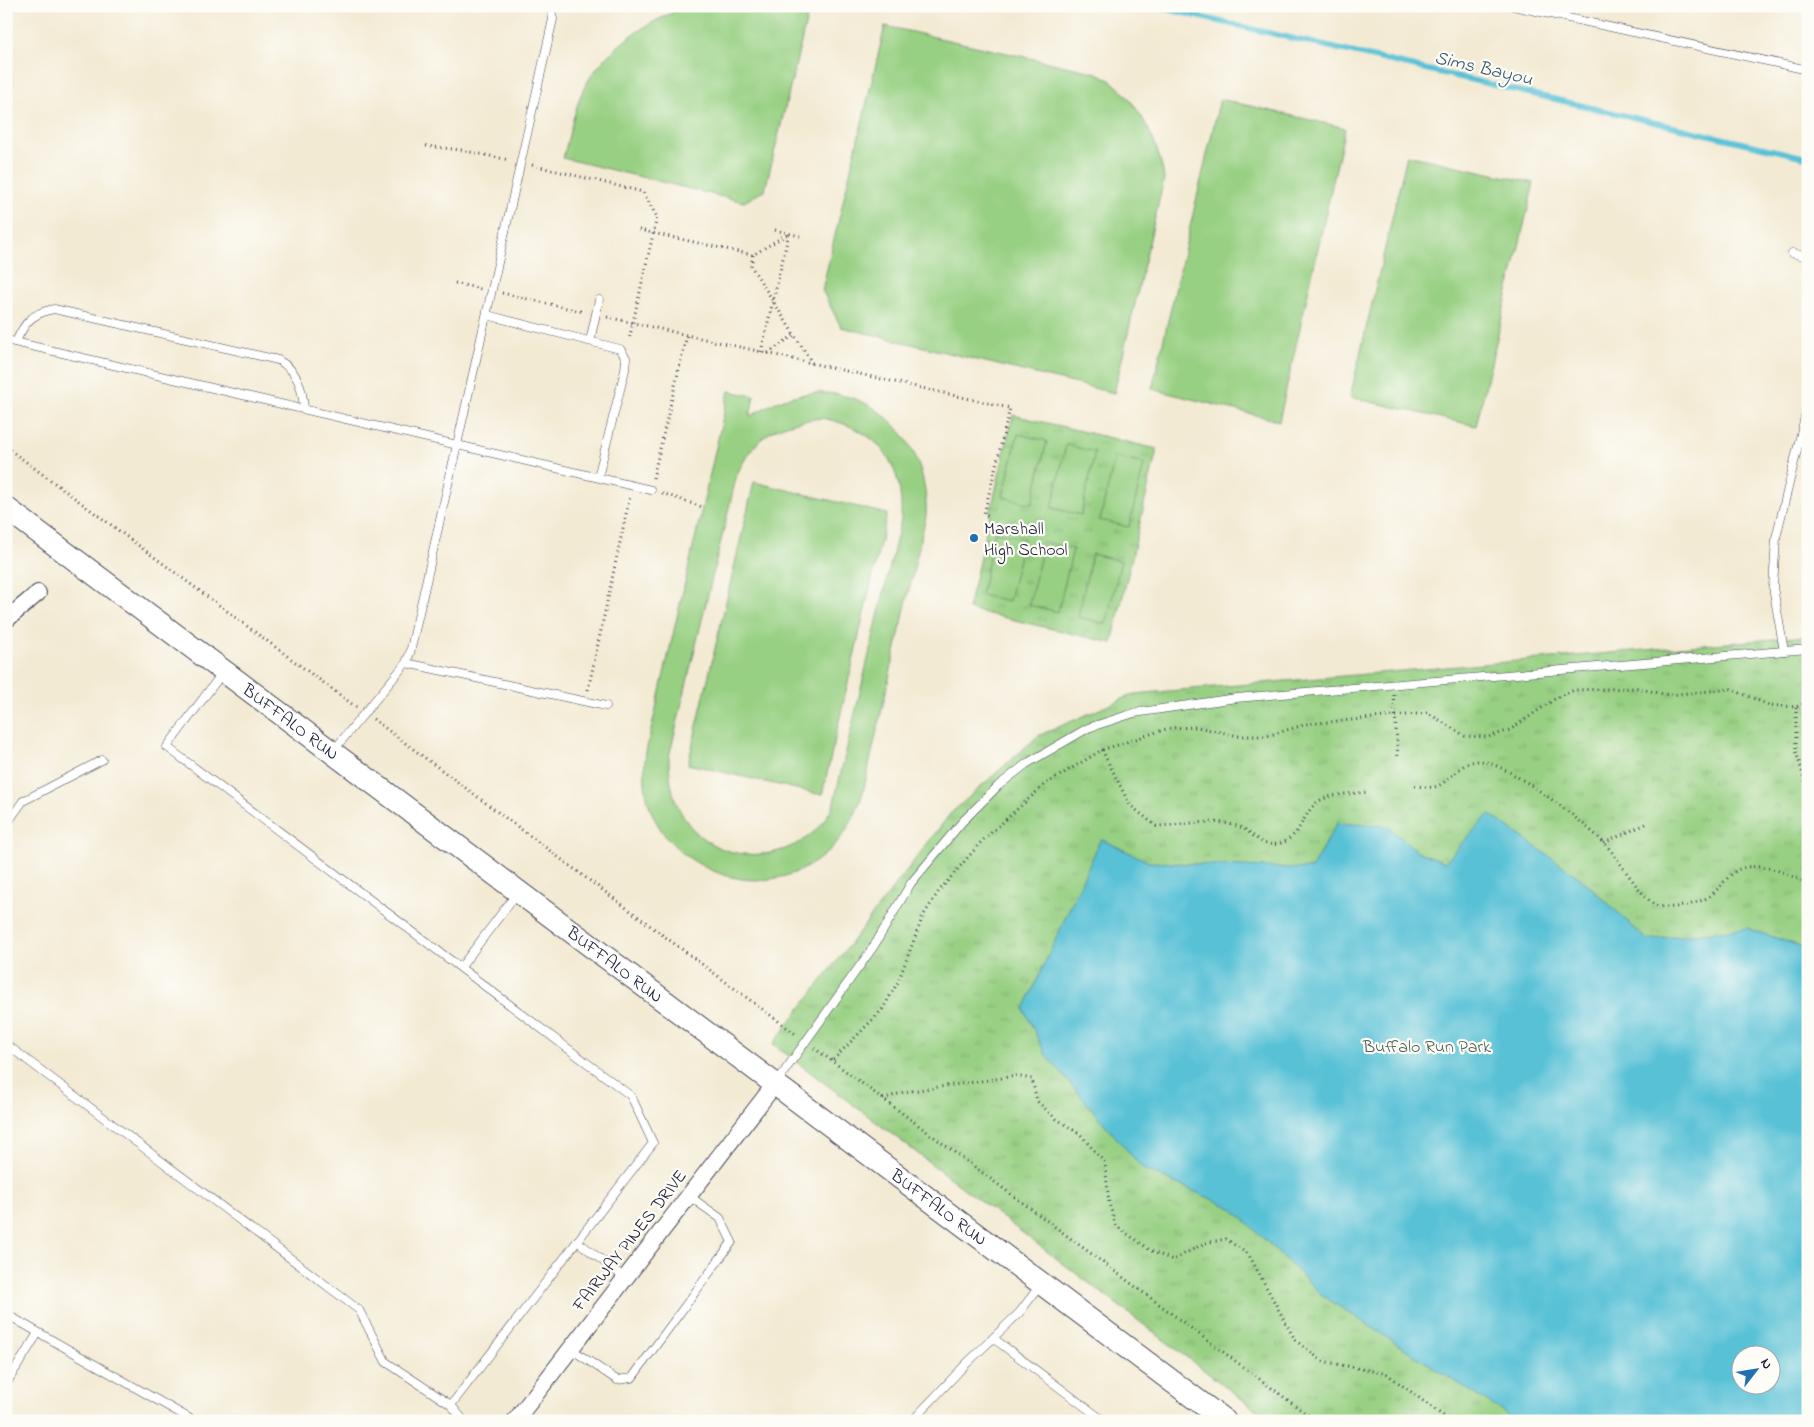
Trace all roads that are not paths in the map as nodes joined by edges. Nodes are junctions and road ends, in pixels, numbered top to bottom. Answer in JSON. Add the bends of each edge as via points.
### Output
{"nodes":[{"id":1,"x":550,"y":6,"type":"edge"},
{"id":2,"x":1513,"y":6,"type":"edge"},
{"id":3,"x":1808,"y":70,"type":"edge"},
{"id":4,"x":1792,"y":253,"type":"dead end"},
{"id":5,"x":1808,"y":257,"type":"edge"},
{"id":6,"x":599,"y":300,"type":"dead end"},
{"id":7,"x":487,"y":315,"type":"junction"},
{"id":8,"x":6,"y":340,"type":"edge"},
{"id":9,"x":590,"y":341,"type":"junction"},
{"id":10,"x":16,"y":342,"type":"junction"},
{"id":11,"x":1808,"y":404,"type":"edge"},
{"id":12,"x":304,"y":408,"type":"junction"},
{"id":13,"x":458,"y":443,"type":"junction"},
{"id":14,"x":598,"y":477,"type":"junction"},
{"id":15,"x":651,"y":490,"type":"road end"},
{"id":16,"x":6,"y":508,"type":"edge"},
{"id":17,"x":38,"y":593,"type":"dead end"},
{"id":18,"x":6,"y":620,"type":"edge"},
{"id":19,"x":1808,"y":649,"type":"edge"},
{"id":20,"x":1784,"y":651,"type":"junction"},
{"id":21,"x":406,"y":663,"type":"junction"},
{"id":22,"x":224,"y":670,"type":"junction"},
{"id":23,"x":606,"y":706,"type":"dead end"},
{"id":24,"x":332,"y":752,"type":"junction"},
{"id":25,"x":102,"y":760,"type":"dead end"},
{"id":26,"x":6,"y":825,"type":"edge"},
{"id":27,"x":518,"y":891,"type":"junction"},
{"id":28,"x":461,"y":967,"type":"junction"},
{"id":29,"x":6,"y":1044,"type":"edge"},
{"id":30,"x":775,"y":1084,"type":"junction"},
{"id":31,"x":688,"y":1196,"type":"junction"},
{"id":32,"x":577,"y":1241,"type":"junction"},
{"id":33,"x":625,"y":1278,"type":"junction"},
{"id":34,"x":1041,"y":1284,"type":"junction"},
{"id":35,"x":6,"y":1314,"type":"edge"},
{"id":36,"x":38,"y":1333,"type":"junction"},
{"id":37,"x":993,"y":1338,"type":"junction"},
{"id":38,"x":571,"y":1349,"type":"junction"},
{"id":39,"x":6,"y":1384,"type":"edge"},
{"id":40,"x":451,"y":1405,"type":"junction"},
{"id":41,"x":194,"y":1421,"type":"edge"},
{"id":42,"x":464,"y":1421,"type":"edge"},
{"id":43,"x":515,"y":1421,"type":"edge"},
{"id":44,"x":912,"y":1421,"type":"edge"},
{"id":45,"x":1104,"y":1421,"type":"edge"},
{"id":46,"x":1225,"y":1421,"type":"edge"}],
"edges":[{"from":1,"to":7,"type":"lane","via":[[553,19]]},
{"from":2,"to":3,"type":"lane"},
{"from":4,"to":5,"type":"lane"},
{"from":6,"to":9,"type":"lane"},
{"from":7,"to":9,"type":"lane"},
{"from":7,"to":13,"type":"lane"},
{"from":8,"to":10,"type":"lane"},
{"from":9,"to":14,"type":"lane","via":[[620,350],[626,358]]},
{"from":10,"to":12,"type":"lane"},
{"from":10,"to":12,"type":"lane","via":[[23,325],[30,318],[41,311],[54,309],[278,360],[288,366],[302,386]]},
{"from":11,"to":20,"type":"lane","via":[[1776,538],[1773,587]]},
{"from":12,"to":13,"type":"lane"},
{"from":13,"to":14,"type":"lane"},
{"from":13,"to":21,"type":"lane"},
{"from":14,"to":15,"type":"lane"},
{"from":16,"to":22,"type":"street","name":"BUFFALO RUN"},
{"from":17,"to":18,"type":"street"},
{"from":19,"to":20,"type":"lane"},
{"from":20,"to":30,"type":"lane","via":[[1236,698],[1134,713],[1088,728],[1026,764],[998,786],[962,822],[911,883],[874,946]]},
{"from":21,"to":23,"type":"lane"},
{"from":21,"to":24,"type":"lane"},
{"from":22,"to":24,"type":"street","name":"BUFFALO RUN"},
{"from":22,"to":28,"type":"lane","via":[[167,747]]},
{"from":24,"to":27,"type":"street","name":"BUFFALO RUN"},
{"from":25,"to":26,"type":"lane","via":[[24,802]]},
{"from":27,"to":28,"type":"lane"},
{"from":27,"to":30,"type":"street","name":"BUFFALO RUN"},
{"from":28,"to":32,"type":"lane","via":[[631,1096],[653,1143]]},
{"from":29,"to":40,"type":"lane","via":[[359,1310],[386,1362]]},
{"from":30,"to":31,"type":"street","name":"FAIRWAY PINES DRIVE"},
{"from":30,"to":34,"type":"street","name":"BUFFALO RUN"},
{"from":31,"to":33,"type":"street","name":"FAIRWAY PINES DRIVE"},
{"from":31,"to":38,"type":"lane","via":[[720,1218],[732,1242],[632,1378],[616,1380]]},
{"from":32,"to":33,"type":"lane"},
{"from":32,"to":40,"type":"lane"},
{"from":33,"to":38,"type":"street","name":"FAIRWAY PINES DRIVE"},
{"from":34,"to":37,"type":"lane","via":[[1020,1312]]},
{"from":34,"to":46,"type":"street","name":"BUFFALO RUN"},
{"from":35,"to":36,"type":"lane"},
{"from":36,"to":39,"type":"lane"},
{"from":36,"to":41,"type":"lane"},
{"from":37,"to":44,"type":"lane"},
{"from":37,"to":45,"type":"lane"},
{"from":38,"to":43,"type":"street","name":"FAIRWAY PINES DRIVE"},
{"from":40,"to":42,"type":"lane"}]}
